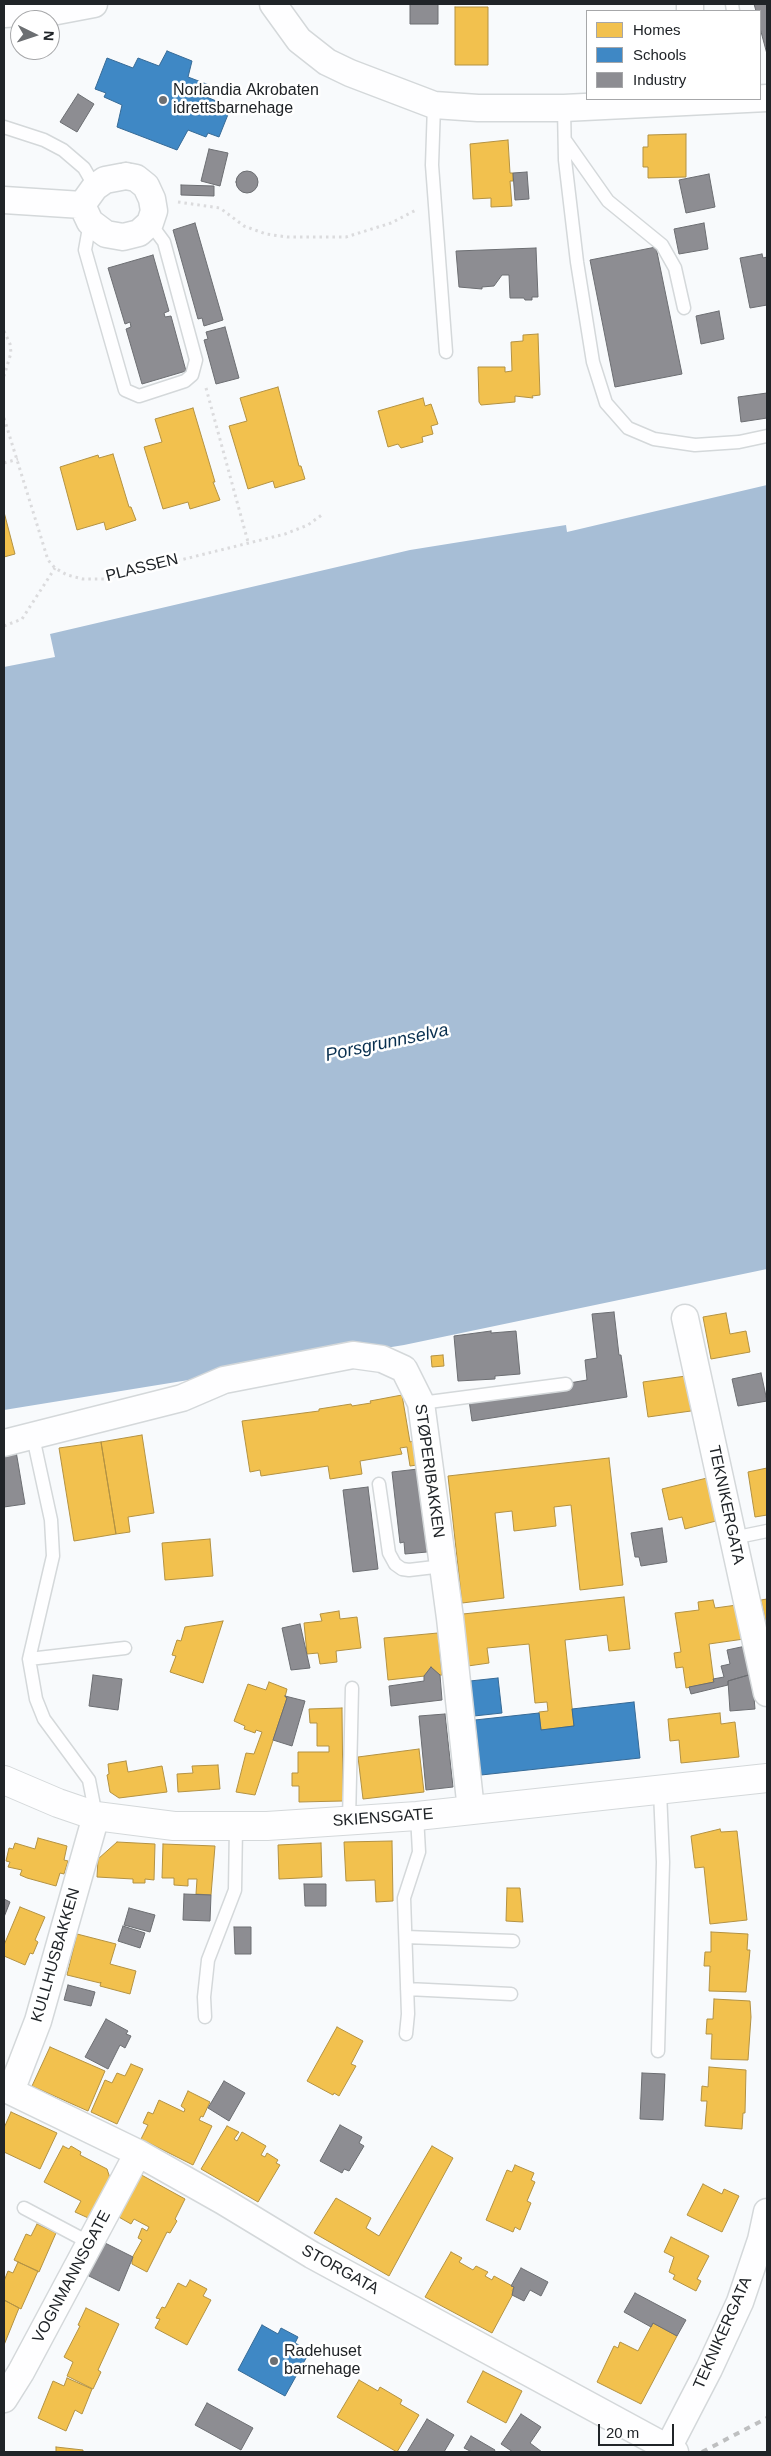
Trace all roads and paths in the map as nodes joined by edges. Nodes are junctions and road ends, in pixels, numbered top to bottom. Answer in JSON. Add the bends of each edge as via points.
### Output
{"nodes":[{"id":1,"x":94,"y":4,"type":"edge"},
{"id":2,"x":273,"y":4,"type":"edge"},
{"id":3,"x":4,"y":14,"type":"edge"},
{"id":4,"x":693,"y":100,"type":"edge"},
{"id":5,"x":434,"y":105,"type":"junction"},
{"id":6,"x":564,"y":108,"type":"junction"},
{"id":7,"x":4,"y":127,"type":"edge"},
{"id":8,"x":565,"y":139,"type":"junction"},
{"id":9,"x":4,"y":200,"type":"edge"},
{"id":10,"x":435,"y":200,"type":"junction"},
{"id":11,"x":89,"y":205,"type":"junction"},
{"id":12,"x":151,"y":211,"type":"junction"},
{"id":13,"x":684,"y":308,"type":"dead end"},
{"id":14,"x":4,"y":331,"type":"edge"},
{"id":15,"x":446,"y":352,"type":"dead end"},
{"id":16,"x":192,"y":375,"type":"junction"},
{"id":17,"x":4,"y":376,"type":"edge"},
{"id":18,"x":4,"y":418,"type":"edge"},
{"id":19,"x":767,"y":436,"type":"edge"},
{"id":20,"x":18,"y":459,"type":"junction"},
{"id":21,"x":4,"y":463,"type":"edge"},
{"id":22,"x":323,"y":514,"type":"dead end"},
{"id":23,"x":248,"y":542,"type":"junction"},
{"id":24,"x":55,"y":568,"type":"junction"},
{"id":25,"x":4,"y":626,"type":"edge"},
{"id":26,"x":685,"y":1318,"type":"dead end"},
{"id":27,"x":566,"y":1384,"type":"dead end"},
{"id":28,"x":421,"y":1403,"type":"junction"},
{"id":29,"x":33,"y":1437,"type":"junction"},
{"id":30,"x":4,"y":1443,"type":"edge"},
{"id":31,"x":379,"y":1484,"type":"dead end"},
{"id":32,"x":767,"y":1531,"type":"edge"},
{"id":33,"x":733,"y":1538,"type":"junction"},
{"id":34,"x":443,"y":1566,"type":"junction"},
{"id":35,"x":125,"y":1648,"type":"dead end"},
{"id":36,"x":29,"y":1659,"type":"junction"},
{"id":37,"x":352,"y":1688,"type":"dead end"},
{"id":38,"x":767,"y":1693,"type":"edge"},
{"id":39,"x":767,"y":1778,"type":"edge"},
{"id":40,"x":4,"y":1780,"type":"edge"},
{"id":41,"x":660,"y":1791,"type":"junction"},
{"id":42,"x":470,"y":1810,"type":"junction"},
{"id":43,"x":96,"y":1816,"type":"junction"},
{"id":44,"x":417,"y":1816,"type":"junction"},
{"id":45,"x":349,"y":1820,"type":"junction"},
{"id":46,"x":236,"y":1826,"type":"junction"},
{"id":47,"x":406,"y":1937,"type":"junction"},
{"id":48,"x":513,"y":1942,"type":"dead end"},
{"id":49,"x":407,"y":1989,"type":"junction"},
{"id":50,"x":511,"y":1994,"type":"dead end"},
{"id":51,"x":205,"y":2017,"type":"dead end"},
{"id":52,"x":406,"y":2034,"type":"dead end"},
{"id":53,"x":658,"y":2051,"type":"dead end"},
{"id":54,"x":7,"y":2090,"type":"edge"},
{"id":55,"x":138,"y":2153,"type":"junction"},
{"id":56,"x":24,"y":2208,"type":"dead end"},
{"id":57,"x":767,"y":2212,"type":"edge"},
{"id":58,"x":90,"y":2242,"type":"junction"},
{"id":59,"x":4,"y":2399,"type":"edge"},
{"id":60,"x":672,"y":2450,"type":"edge"}],
"edges":[{"from":1,"to":3,"type":"street","via":[[58,11]]},
{"from":2,"to":5,"type":"street","via":[[299,40],[327,62]]},
{"from":4,"to":6,"type":"street"},
{"from":5,"to":6,"type":"street"},
{"from":5,"to":10,"type":"lane","via":[[431,142]]},
{"from":6,"to":8,"type":"lane"},
{"from":7,"to":11,"type":"lane","via":[[44,140],[63,150],[84,168]]},
{"from":8,"to":13,"type":"lane","via":[[608,202],[662,245],[675,268]]},
{"from":8,"to":19,"type":"lane","via":[[577,262],[593,362],[606,403],[628,428],[654,439],[694,445],[739,442]]},
{"from":9,"to":11,"type":"street"},
{"from":10,"to":12,"type":"path","via":[[391,223],[346,237],[266,234],[244,226],[220,208]]},
{"from":10,"to":15,"type":"lane"},
{"from":11,"to":12,"type":"street","via":[[106,234],[123,237],[139,233]]},
{"from":11,"to":12,"type":"street","via":[[114,177],[126,176],[136,178],[146,186]]},
{"from":11,"to":16,"type":"lane","via":[[85,250],[125,390],[139,396],[185,381]]},
{"from":12,"to":16,"type":"lane","via":[[164,242],[196,360]]},
{"from":14,"to":17,"type":"path","via":[[10,344]]},
{"from":16,"to":23,"type":"path","via":[[205,383]]},
{"from":18,"to":20,"type":"path"},
{"from":20,"to":21,"type":"path"},
{"from":20,"to":24,"type":"path","via":[[48,560]]},
{"from":22,"to":23,"type":"path","name":"PLASSEN","via":[[308,525],[285,534]]},
{"from":23,"to":24,"type":"path","name":"PLASSEN","via":[[104,579],[83,579]]},
{"from":24,"to":25,"type":"path","via":[[22,619]]},
{"from":26,"to":33,"type":"street","name":"TEKNIKERGATA"},
{"from":27,"to":28,"type":"lane"},
{"from":28,"to":29,"type":"street","name":"STØPERIBAKKEN","via":[[404,1369],[382,1359],[353,1356],[224,1380],[182,1398]]},
{"from":28,"to":34,"type":"street","name":"STØPERIBAKKEN"},
{"from":29,"to":30,"type":"street","name":"STØPERIBAKKEN"},
{"from":29,"to":36,"type":"lane","via":[[51,1520],[53,1556]]},
{"from":31,"to":34,"type":"lane","via":[[389,1553],[395,1564],[402,1570]]},
{"from":32,"to":33,"type":"lane"},
{"from":33,"to":38,"type":"street","name":"TEKNIKERGATA"},
{"from":34,"to":42,"type":"street","name":"STØPERIBAKKEN"},
{"from":35,"to":36,"type":"lane"},
{"from":36,"to":43,"type":"lane","via":[[36,1699],[44,1719],[89,1780]]},
{"from":37,"to":45,"type":"lane"},
{"from":39,"to":41,"type":"street","name":"SKIENSGATE"},
{"from":40,"to":43,"type":"street","name":"SKIENSGATE"},
{"from":41,"to":42,"type":"street","name":"SKIENSGATE"},
{"from":41,"to":53,"type":"lane","via":[[663,1862]]},
{"from":42,"to":44,"type":"street","name":"SKIENSGATE"},
{"from":43,"to":46,"type":"street","name":"SKIENSGATE","via":[[174,1826]]},
{"from":43,"to":54,"type":"street","name":"KULLHUSBAKKEN","via":[[38,2021]]},
{"from":44,"to":45,"type":"street","name":"SKIENSGATE"},
{"from":44,"to":47,"type":"lane","via":[[419,1852],[404,1898]]},
{"from":45,"to":46,"type":"street","name":"SKIENSGATE"},
{"from":46,"to":51,"type":"lane","via":[[235,1890],[208,1960]]},
{"from":47,"to":48,"type":"lane"},
{"from":47,"to":49,"type":"lane"},
{"from":49,"to":50,"type":"lane"},
{"from":49,"to":52,"type":"lane"},
{"from":54,"to":55,"type":"street","name":"STORGATA"},
{"from":55,"to":58,"type":"street","name":"VOGNMANNSGATE"},
{"from":55,"to":60,"type":"street","name":"STORGATA","via":[[312,2255]]},
{"from":56,"to":58,"type":"lane"},
{"from":57,"to":60,"type":"street","name":"TEKNIKERGATA","via":[[740,2302]]},
{"from":58,"to":59,"type":"street","name":"VOGNMANNSGATE"}]}
